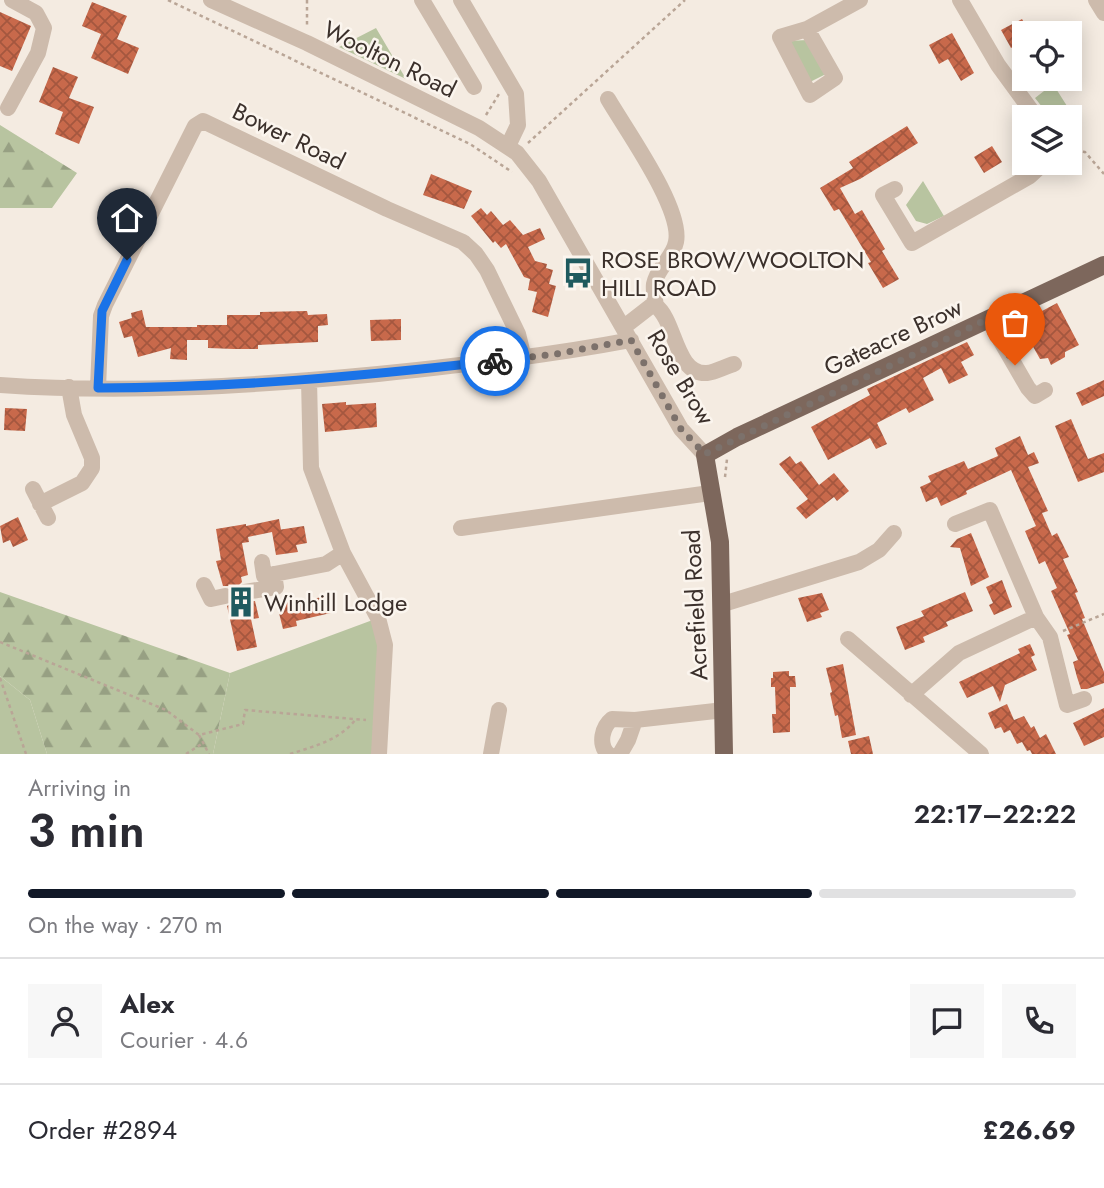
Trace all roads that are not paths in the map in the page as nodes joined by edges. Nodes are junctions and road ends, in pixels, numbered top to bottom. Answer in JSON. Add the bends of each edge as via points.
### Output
{"nodes":[{"id":1,"x":12,"y":0,"type":"edge"},
{"id":2,"x":211,"y":0,"type":"edge"},
{"id":3,"x":422,"y":0,"type":"edge"},
{"id":4,"x":461,"y":0,"type":"edge"},
{"id":5,"x":860,"y":0,"type":"edge"},
{"id":6,"x":960,"y":0,"type":"edge"},
{"id":7,"x":1096,"y":0,"type":"edge"},
{"id":8,"x":1104,"y":13,"type":"edge"},
{"id":9,"x":807,"y":29,"type":"dead end"},
{"id":10,"x":474,"y":87,"type":"dead end"},
{"id":11,"x":608,"y":99,"type":"dead end"},
{"id":12,"x":1027,"y":105,"type":"edge"},
{"id":13,"x":8,"y":108,"type":"dead end"},
{"id":14,"x":513,"y":149,"type":"junction"},
{"id":15,"x":1031,"y":175,"type":"edge"},
{"id":16,"x":895,"y":189,"type":"dead end"},
{"id":17,"x":1104,"y":265,"type":"edge"},
{"id":18,"x":656,"y":306,"type":"junction"},
{"id":19,"x":988,"y":319,"type":"junction"},
{"id":20,"x":628,"y":333,"type":"junction"},
{"id":21,"x":524,"y":358,"type":"junction"},
{"id":22,"x":734,"y":364,"type":"dead end"},
{"id":23,"x":309,"y":380,"type":"junction"},
{"id":24,"x":0,"y":385,"type":"edge"},
{"id":25,"x":69,"y":387,"type":"junction"},
{"id":26,"x":98,"y":388,"type":"junction"},
{"id":27,"x":1045,"y":390,"type":"dead end"},
{"id":28,"x":705,"y":454,"type":"junction"},
{"id":29,"x":710,"y":492,"type":"junction"},
{"id":30,"x":40,"y":504,"type":"dead end"},
{"id":31,"x":955,"y":524,"type":"dead end"},
{"id":32,"x":461,"y":528,"type":"dead end"},
{"id":33,"x":894,"y":533,"type":"dead end"},
{"id":34,"x":343,"y":553,"type":"junction"},
{"id":35,"x":204,"y":585,"type":"dead end"},
{"id":36,"x":245,"y":592,"type":"dead end"},
{"id":37,"x":225,"y":596,"type":"dead end"},
{"id":38,"x":723,"y":604,"type":"junction"},
{"id":39,"x":1036,"y":617,"type":"junction"},
{"id":40,"x":848,"y":639,"type":"dead end"},
{"id":41,"x":911,"y":695,"type":"junction"},
{"id":42,"x":1084,"y":699,"type":"dead end"},
{"id":43,"x":499,"y":710,"type":"dead end"},
{"id":44,"x":724,"y":710,"type":"junction"},
{"id":45,"x":635,"y":720,"type":"junction"},
{"id":46,"x":379,"y":754,"type":"edge"},
{"id":47,"x":491,"y":754,"type":"edge"},
{"id":48,"x":608,"y":754,"type":"edge"},
{"id":49,"x":620,"y":754,"type":"edge"},
{"id":50,"x":724,"y":754,"type":"edge"},
{"id":51,"x":981,"y":754,"type":"edge"}],
"edges":[{"from":1,"to":13,"type":"street","via":[[36,13],[44,28],[38,53]]},
{"from":2,"to":14,"type":"street","name":"Woolton Road","via":[[307,43]]},
{"from":3,"to":10,"type":"street"},
{"from":4,"to":14,"type":"street","via":[[516,94],[518,124]]},
{"from":5,"to":9,"type":"street"},
{"from":6,"to":12,"type":"street"},
{"from":7,"to":8,"type":"street"},
{"from":11,"to":18,"type":"street","via":[[670,203],[677,229],[673,253],[654,286]]},
{"from":14,"to":20,"type":"street","name":"Rose Brow","via":[[540,181]]},
{"from":15,"to":16,"type":"street","via":[[912,243],[883,195]]},
{"from":17,"to":19,"type":"main road","name":"Gateacre Brow"},
{"from":18,"to":20,"type":"street"},
{"from":18,"to":22,"type":"street","via":[[664,312],[681,356],[692,369],[709,373]]},
{"from":19,"to":27,"type":"street","via":[[1028,388],[1035,396]]},
{"from":19,"to":28,"type":"main road","name":"Gateacre Brow"},
{"from":20,"to":21,"type":"street"},
{"from":20,"to":28,"type":"street","name":"Rose Brow","via":[[681,429]]},
{"from":21,"to":23,"type":"street"},
{"from":21,"to":26,"type":"street","name":"Bower Road","via":[[488,270],[463,242],[203,121],[195,126],[104,305]]},
{"from":23,"to":26,"type":"street"},
{"from":23,"to":34,"type":"street","via":[[311,468]]},
{"from":24,"to":25,"type":"street"},
{"from":25,"to":26,"type":"street"},
{"from":25,"to":30,"type":"street","via":[[92,468],[82,483]]},
{"from":28,"to":29,"type":"main road","name":"Acrefield Road"},
{"from":29,"to":32,"type":"street"},
{"from":29,"to":38,"type":"main road","name":"Acrefield Road","via":[[720,542]]},
{"from":31,"to":39,"type":"street","via":[[990,510]]},
{"from":33,"to":38,"type":"street","via":[[879,550],[859,562]]},
{"from":34,"to":36,"type":"street","via":[[326,564],[268,568],[276,587]]},
{"from":34,"to":46,"type":"street","via":[[378,618],[386,645]]},
{"from":35,"to":37,"type":"street","via":[[211,598]]},
{"from":38,"to":44,"type":"main road","name":"Acrefield Road"},
{"from":39,"to":41,"type":"street","via":[[959,653]]},
{"from":39,"to":42,"type":"street","via":[[1050,637],[1068,711]]},
{"from":40,"to":41,"type":"street"},
{"from":41,"to":51,"type":"street"},
{"from":43,"to":47,"type":"street"},
{"from":44,"to":45,"type":"street"},
{"from":44,"to":50,"type":"main road","name":"Acrefield Road"},
{"from":45,"to":48,"type":"street","via":[[612,719],[605,725],[604,750]]},
{"from":45,"to":49,"type":"street"}]}
